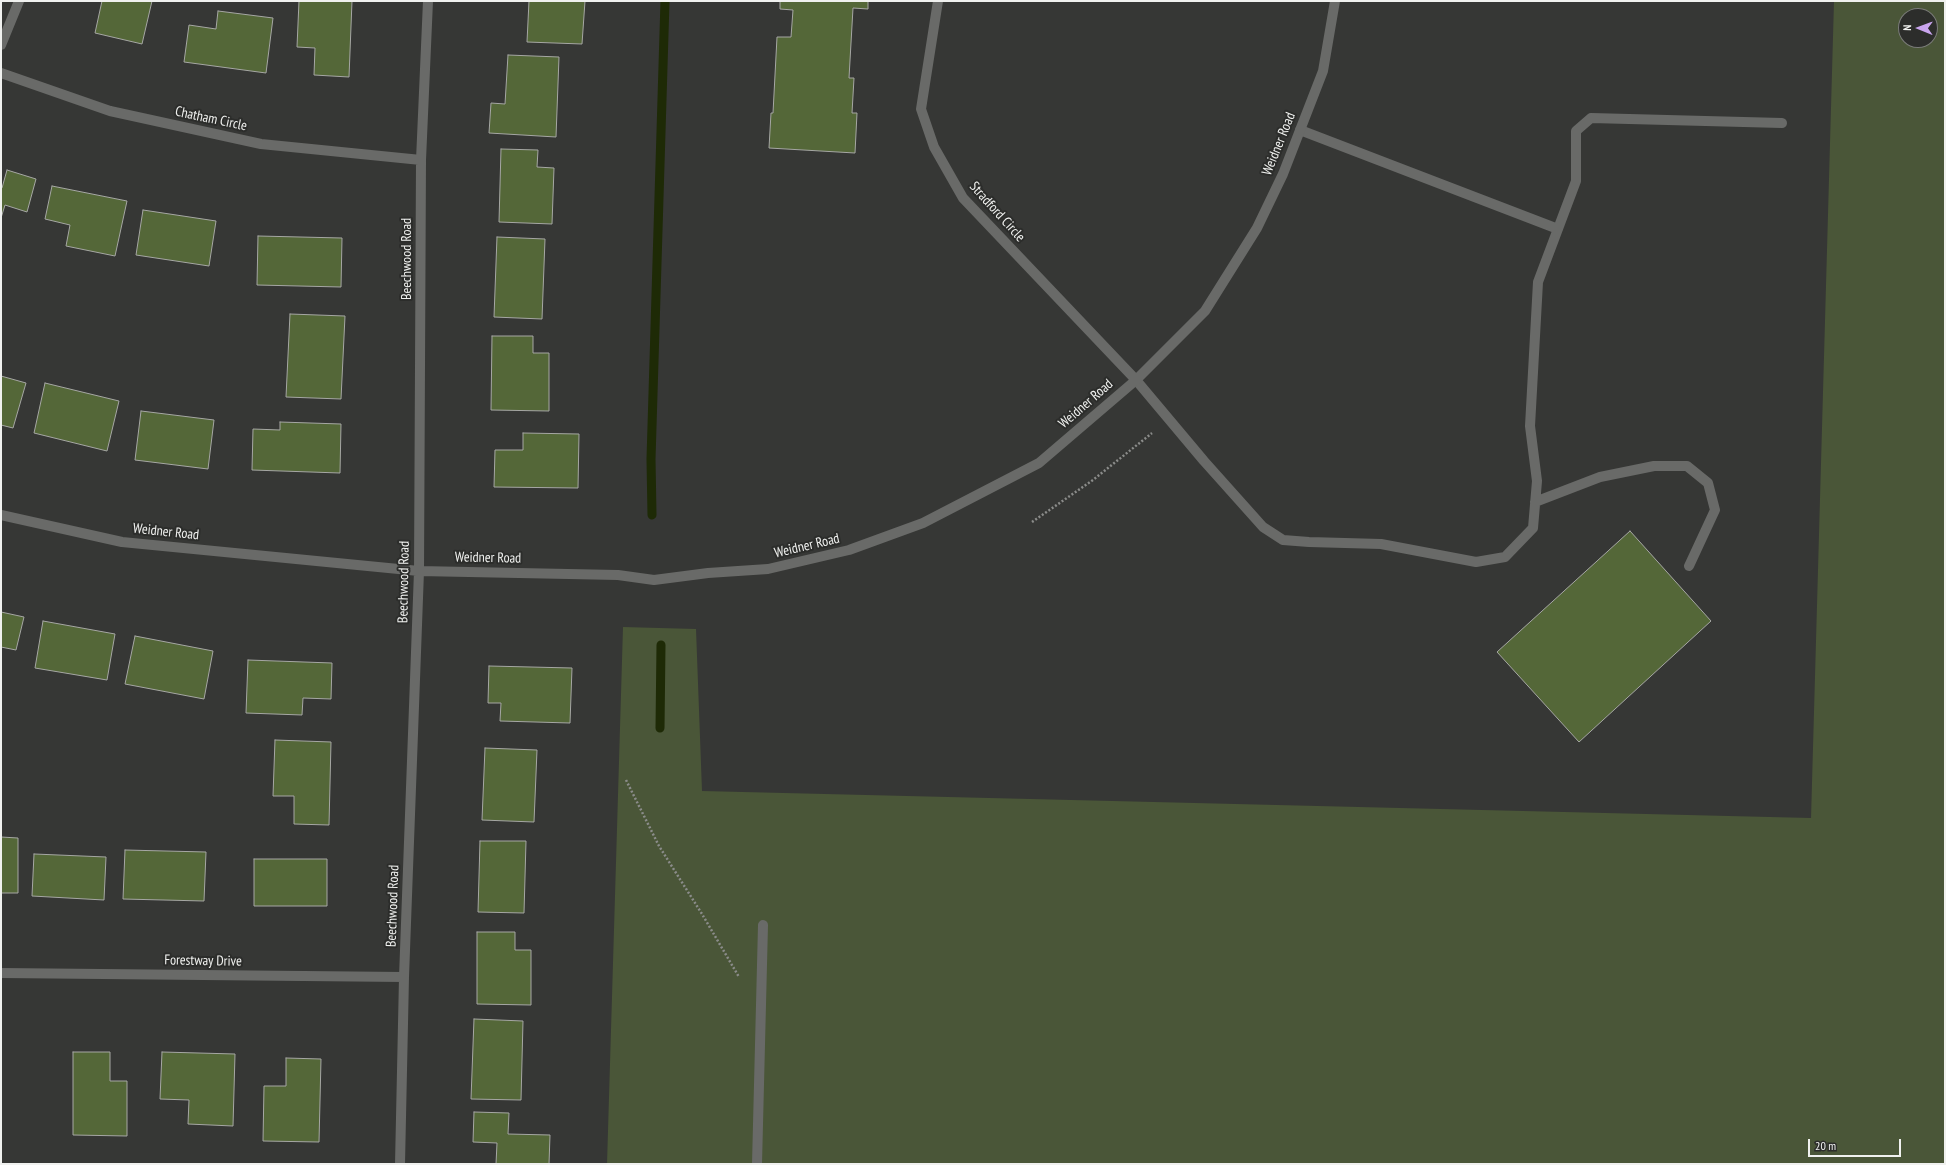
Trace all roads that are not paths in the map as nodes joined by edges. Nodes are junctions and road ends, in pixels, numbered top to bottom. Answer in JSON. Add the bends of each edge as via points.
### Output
{"nodes":[{"id":1,"x":19,"y":1,"type":"edge"},
{"id":2,"x":428,"y":1,"type":"edge"},
{"id":3,"x":938,"y":1,"type":"edge"},
{"id":4,"x":1335,"y":1,"type":"edge"},
{"id":5,"x":1,"y":45,"type":"edge"},
{"id":6,"x":1,"y":72,"type":"edge"},
{"id":7,"x":1782,"y":123,"type":"dead end"},
{"id":8,"x":1300,"y":130,"type":"junction"},
{"id":9,"x":421,"y":160,"type":"junction"},
{"id":10,"x":1558,"y":229,"type":"junction"},
{"id":11,"x":1136,"y":380,"type":"junction"},
{"id":12,"x":1535,"y":502,"type":"junction"},
{"id":13,"x":1,"y":514,"type":"edge"},
{"id":14,"x":1689,"y":566,"type":"dead end"},
{"id":15,"x":419,"y":571,"type":"junction"},
{"id":16,"x":763,"y":925,"type":"dead end"},
{"id":17,"x":1,"y":974,"type":"edge"},
{"id":18,"x":404,"y":977,"type":"junction"},
{"id":19,"x":1,"y":983,"type":"edge"},
{"id":20,"x":400,"y":1164,"type":"edge"},
{"id":21,"x":757,"y":1164,"type":"edge"}],
"edges":[{"from":1,"to":5,"type":"street"},
{"from":2,"to":9,"type":"street","name":"Beechwood Road"},
{"from":3,"to":11,"type":"street","name":"Stradford Circle","via":[[921,109],[934,147],[963,198]]},
{"from":4,"to":8,"type":"street","name":"Weidner Road","via":[[1323,71]]},
{"from":6,"to":9,"type":"street","name":"Chatham Circle","via":[[110,111],[261,144]]},
{"from":7,"to":10,"type":"street","name":"Stradford Circle","via":[[1592,118],[1576,131],[1576,181]]},
{"from":8,"to":10,"type":"street"},
{"from":8,"to":11,"type":"street","name":"Weidner Road","via":[[1283,174],[1257,228],[1205,311]]},
{"from":9,"to":15,"type":"street","name":"Beechwood Road"},
{"from":10,"to":12,"type":"street","name":"Stradford Circle","via":[[1538,282],[1530,426],[1537,481]]},
{"from":11,"to":12,"type":"street","name":"Stradford Circle","via":[[1264,527],[1283,540],[1381,544],[1476,562],[1505,557],[1533,528]]},
{"from":11,"to":15,"type":"street","name":"Weidner Road","via":[[1039,463],[923,523],[849,550],[768,569],[654,580],[618,575]]},
{"from":12,"to":14,"type":"street","via":[[1600,478],[1654,466],[1687,466],[1708,483],[1715,510]]},
{"from":13,"to":15,"type":"street","name":"Weidner Road","via":[[122,542]]},
{"from":15,"to":18,"type":"street","name":"Beechwood Road"},
{"from":16,"to":21,"type":"street"},
{"from":17,"to":18,"type":"street","name":"Forestway Drive"},
{"from":17,"to":19,"type":"street"},
{"from":18,"to":20,"type":"street","name":"Beechwood Road"}]}
